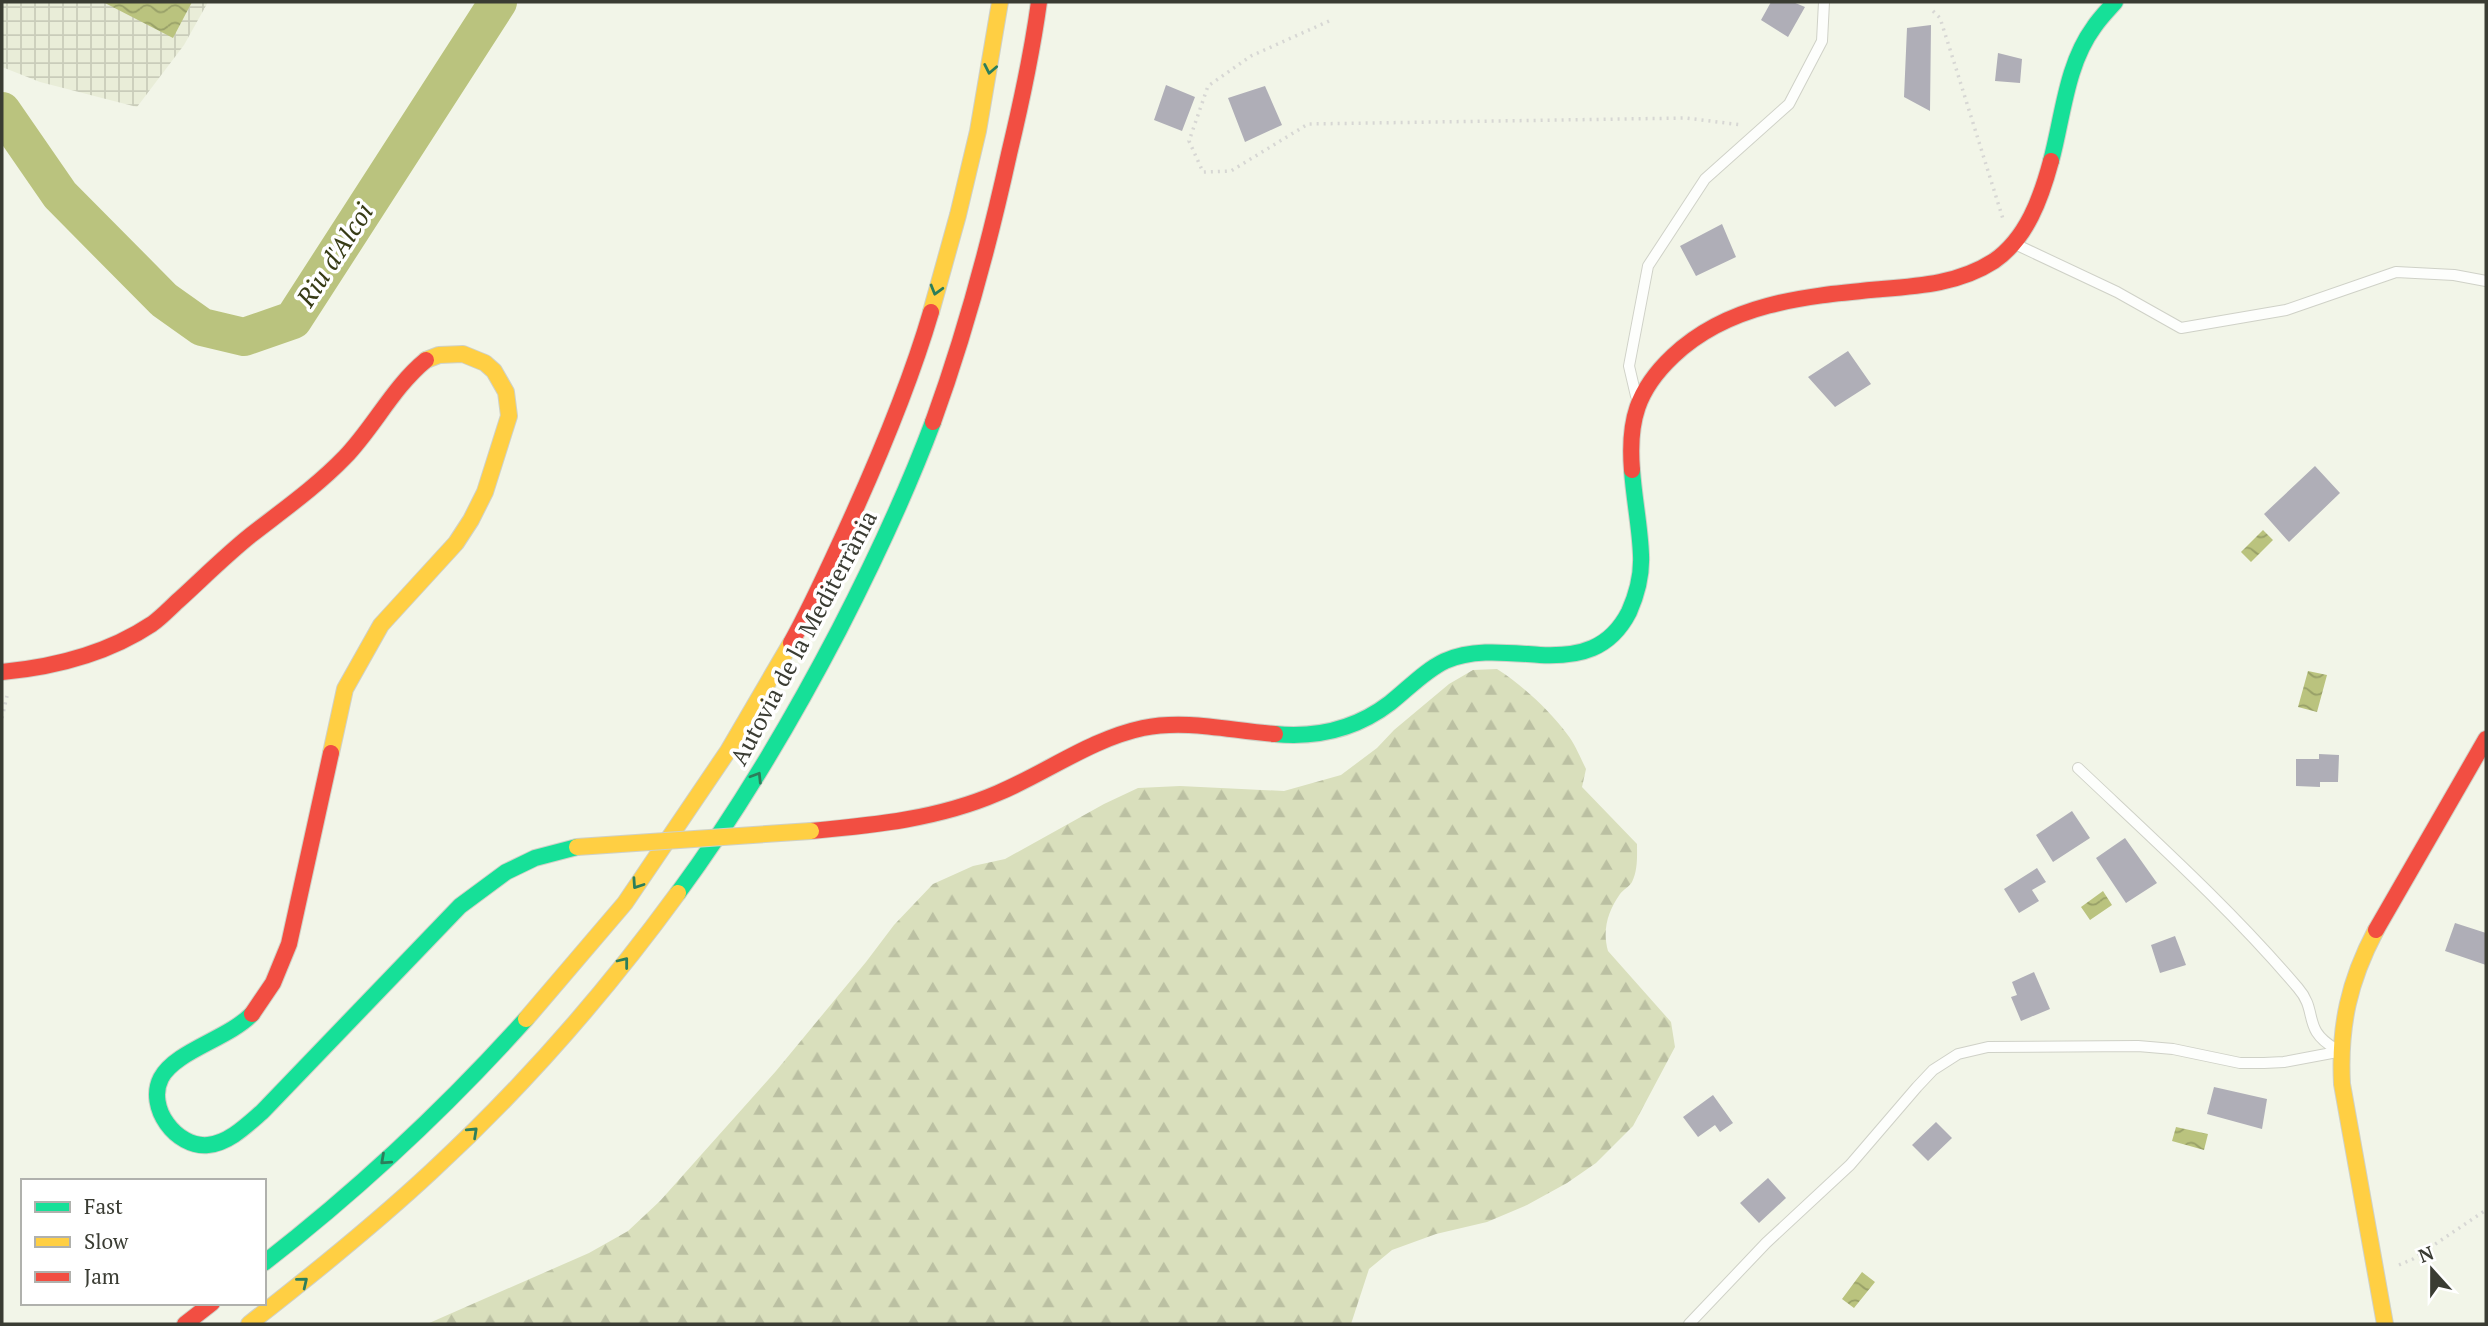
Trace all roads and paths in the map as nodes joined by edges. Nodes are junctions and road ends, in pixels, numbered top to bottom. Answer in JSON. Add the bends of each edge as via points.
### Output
{"nodes":[{"id":1,"x":1000,"y":2,"type":"edge"},
{"id":2,"x":1039,"y":2,"type":"edge"},
{"id":3,"x":1824,"y":2,"type":"edge"},
{"id":4,"x":2115,"y":2,"type":"edge"},
{"id":5,"x":1933,"y":10,"type":"dead end"},
{"id":6,"x":1329,"y":21,"type":"dead end"},
{"id":7,"x":1762,"y":127,"type":"junction"},
{"id":8,"x":2014,"y":243,"type":"junction"},
{"id":9,"x":2486,"y":281,"type":"edge"},
{"id":10,"x":1637,"y":404,"type":"junction"},
{"id":11,"x":2,"y":672,"type":"edge"},
{"id":12,"x":2486,"y":739,"type":"edge"},
{"id":13,"x":2078,"y":768,"type":"dead end"},
{"id":14,"x":2340,"y":1051,"type":"junction"},
{"id":15,"x":2486,"y":1210,"type":"edge"},
{"id":16,"x":266,"y":1261,"type":"edge"},
{"id":17,"x":2375,"y":1270,"type":"junction"},
{"id":18,"x":209,"y":1305,"type":"edge"},
{"id":19,"x":185,"y":1324,"type":"edge"},
{"id":20,"x":249,"y":1324,"type":"edge"},
{"id":21,"x":1689,"y":1324,"type":"edge"},
{"id":22,"x":2385,"y":1324,"type":"edge"}],
"edges":[{"from":1,"to":16,"type":"main road","name":"Autovia de la Mediterrània","one_way":true,"via":[[978,131],[919,353],[869,480],[807,614],[728,751],[625,903],[525,1021],[439,1111]]},
{"from":20,"to":2,"type":"main road","name":"Autovia de la Mediterrània","one_way":true,"via":[[404,1196],[488,1118],[623,964],[755,781],[886,537],[937,411],[973,303],[998,205]]},
{"from":3,"to":7,"type":"lane","via":[[1822,41],[1788,104]]},
{"from":4,"to":8,"type":"main road","via":[[2094,23],[2081,48],[2037,205]]},
{"from":5,"to":8,"type":"path","via":[[1940,18],[1999,212]]},
{"from":6,"to":7,"type":"path","via":[[1251,56],[1208,86],[1189,141],[1203,172],[1231,171],[1308,124],[1686,118]]},
{"from":7,"to":10,"type":"lane","via":[[1705,178],[1648,265],[1629,366]]},
{"from":8,"to":9,"type":"lane","via":[[2181,328],[2286,310],[2396,272]]},
{"from":8,"to":10,"type":"main road","via":[[1973,274],[1944,283],[1823,295],[1766,306],[1715,324],[1666,360]]},
{"from":10,"to":11,"type":"main road","bridge":true,"via":[[1629,455],[1641,570],[1630,611],[1620,630],[1604,642],[1584,652],[1564,654],[1463,654],[1444,661],[1381,710],[1331,732],[1308,735],[1173,724],[1145,727],[1079,750],[1011,788],[940,814],[811,831],[577,847],[535,858],[506,872],[460,905],[262,1112],[208,1145],[193,1144],[166,1123],[156,1092],[161,1078],[177,1061],[251,1016],[279,973],[345,689],[381,625],[456,543],[485,492],[509,404],[494,371],[463,354],[439,355],[418,366],[345,457],[153,623],[84,657]]},
{"from":12,"to":14,"type":"main road","via":[[2368,942],[2349,992]]},
{"from":13,"to":14,"type":"lane","via":[[2189,872],[2301,991],[2315,1032]]},
{"from":14,"to":17,"type":"main road"},
{"from":14,"to":21,"type":"lane","via":[[2264,1063],[2138,1046],[1988,1047],[1958,1054],[1925,1078],[1850,1165],[1766,1243]]},
{"from":15,"to":17,"type":"path","via":[[2413,1259]]},
{"from":17,"to":22,"type":"main road"},
{"from":18,"to":19,"type":"main road"}]}
